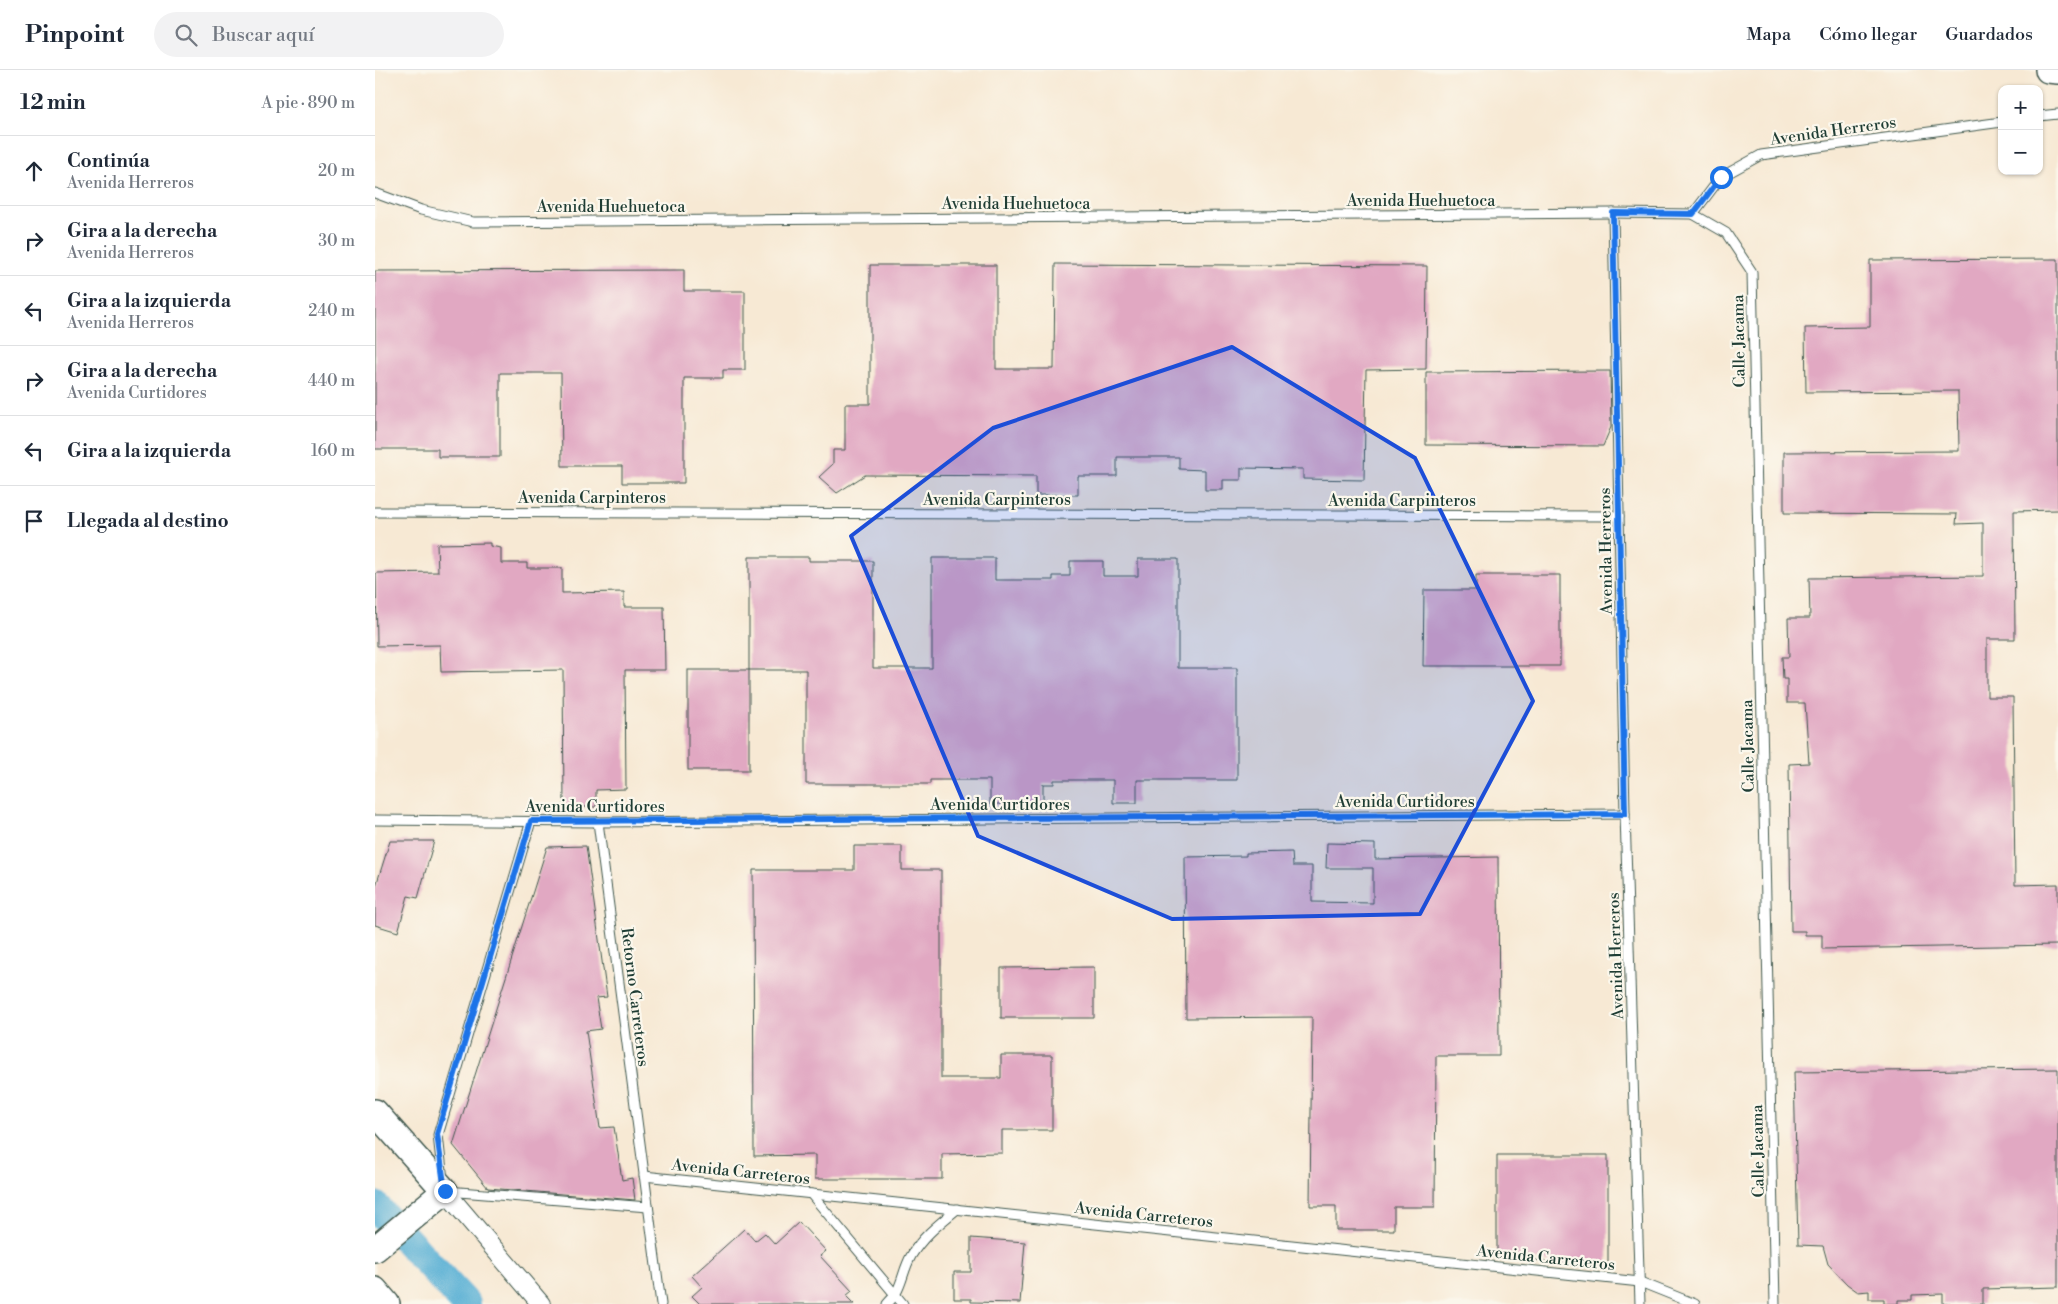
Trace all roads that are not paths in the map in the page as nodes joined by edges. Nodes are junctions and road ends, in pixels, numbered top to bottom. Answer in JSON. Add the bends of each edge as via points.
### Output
{"nodes":[{"id":1,"x":2048,"y":70,"type":"edge"},
{"id":2,"x":2058,"y":71,"type":"edge"},
{"id":3,"x":2058,"y":114,"type":"edge"},
{"id":4,"x":2043,"y":116,"type":"edge"},
{"id":5,"x":1998,"y":123,"type":"edge"},
{"id":6,"x":375,"y":193,"type":"edge"},
{"id":7,"x":1613,"y":213,"type":"junction"},
{"id":8,"x":1693,"y":214,"type":"junction"},
{"id":9,"x":375,"y":512,"type":"edge"},
{"id":10,"x":1619,"y":516,"type":"junction"},
{"id":11,"x":1625,"y":814,"type":"junction"},
{"id":12,"x":375,"y":820,"type":"edge"},
{"id":13,"x":531,"y":821,"type":"junction"},
{"id":14,"x":598,"y":822,"type":"junction"},
{"id":15,"x":375,"y":1112,"type":"edge"},
{"id":16,"x":644,"y":1176,"type":"junction"},
{"id":17,"x":440,"y":1194,"type":"junction"},
{"id":18,"x":811,"y":1194,"type":"junction"},
{"id":19,"x":648,"y":1207,"type":"junction"},
{"id":20,"x":957,"y":1209,"type":"junction"},
{"id":21,"x":375,"y":1248,"type":"edge"},
{"id":22,"x":1640,"y":1282,"type":"junction"},
{"id":23,"x":375,"y":1290,"type":"edge"},
{"id":24,"x":896,"y":1296,"type":"junction"},
{"id":25,"x":387,"y":1304,"type":"edge"},
{"id":26,"x":541,"y":1304,"type":"edge"},
{"id":27,"x":661,"y":1304,"type":"edge"},
{"id":28,"x":887,"y":1304,"type":"edge"},
{"id":29,"x":903,"y":1304,"type":"edge"},
{"id":30,"x":1640,"y":1304,"type":"edge"},
{"id":31,"x":1695,"y":1304,"type":"edge"},
{"id":32,"x":1775,"y":1304,"type":"edge"}],
"edges":[{"from":1,"to":2,"type":"main road"},
{"from":3,"to":4,"type":"lane"},
{"from":5,"to":8,"type":"lane","name":"Avenida Herreros","via":[[1761,155],[1721,177]]},
{"from":6,"to":7,"type":"lane","name":"Avenida Huehuetoca","via":[[421,210],[473,222]]},
{"from":7,"to":8,"type":"lane"},
{"from":7,"to":10,"type":"lane","name":"Avenida Herreros"},
{"from":8,"to":32,"type":"lane","name":"Calle Jacama","via":[[1726,234],[1751,272]]},
{"from":9,"to":10,"type":"lane","name":"Avenida Carpinteros"},
{"from":10,"to":11,"type":"lane","name":"Avenida Herreros"},
{"from":11,"to":14,"type":"lane","name":"Avenida Curtidores"},
{"from":11,"to":22,"type":"lane","name":"Avenida Herreros"},
{"from":12,"to":13,"type":"lane","name":"Avenida Curtidores"},
{"from":13,"to":14,"type":"lane","name":"Avenida Curtidores"},
{"from":13,"to":17,"type":"lane","via":[[437,1134]]},
{"from":14,"to":16,"type":"lane","name":"Retorno Carreteros"},
{"from":15,"to":17,"type":"main road"},
{"from":16,"to":18,"type":"lane","name":"Avenida Carreteros"},
{"from":16,"to":19,"type":"lane","name":"Retorno Carreteros"},
{"from":17,"to":19,"type":"lane"},
{"from":17,"to":21,"type":"main road"},
{"from":17,"to":26,"type":"street"},
{"from":18,"to":20,"type":"lane","name":"Avenida Carreteros"},
{"from":18,"to":24,"type":"lane"},
{"from":19,"to":27,"type":"lane","name":"Retorno Carreteros"},
{"from":20,"to":22,"type":"lane","name":"Avenida Carreteros"},
{"from":20,"to":24,"type":"lane","via":[[923,1238],[910,1258]]},
{"from":22,"to":30,"type":"lane","name":"Avenida Herreros"},
{"from":22,"to":31,"type":"lane"},
{"from":23,"to":25,"type":"main road"},
{"from":24,"to":28,"type":"lane"},
{"from":24,"to":29,"type":"lane"}]}
